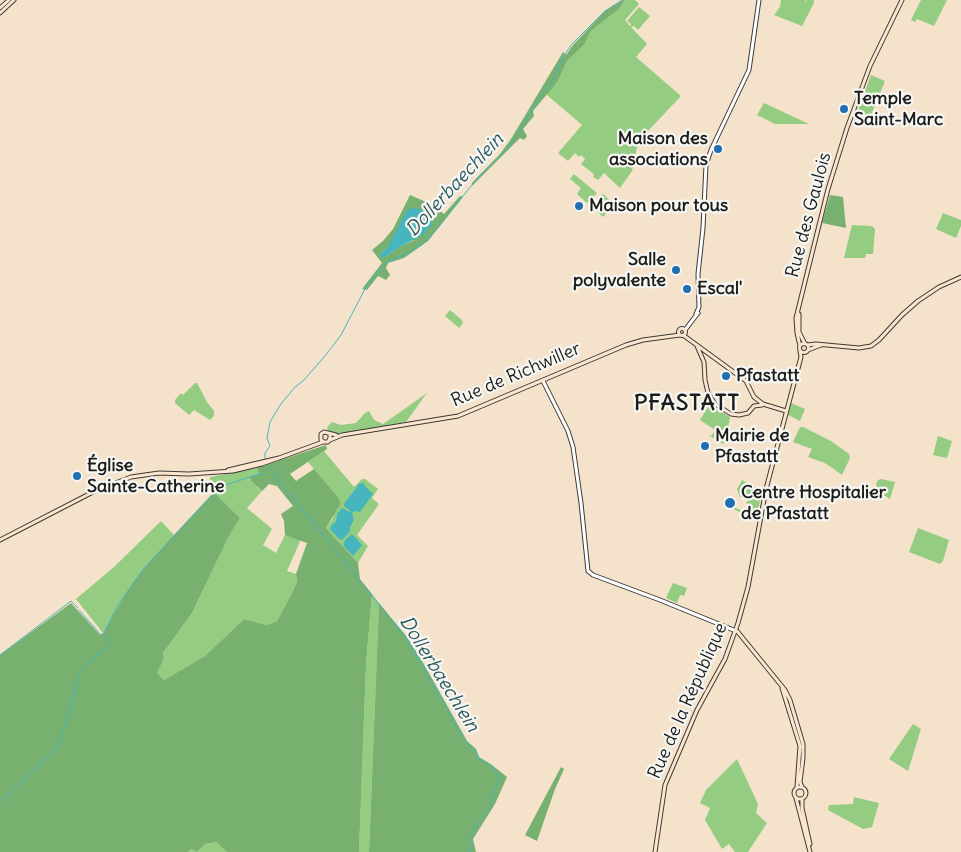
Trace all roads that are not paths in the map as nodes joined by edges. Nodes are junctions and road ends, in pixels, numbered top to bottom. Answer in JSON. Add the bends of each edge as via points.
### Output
{"nodes":[{"id":1,"x":9,"y":0,"type":"edge"},
{"id":2,"x":14,"y":0,"type":"edge"},
{"id":3,"x":759,"y":0,"type":"edge"},
{"id":4,"x":902,"y":0,"type":"edge"},
{"id":5,"x":0,"y":8,"type":"edge"},
{"id":6,"x":0,"y":12,"type":"edge"},
{"id":7,"x":961,"y":277,"type":"edge"},
{"id":8,"x":799,"y":309,"type":"junction"},
{"id":9,"x":682,"y":332,"type":"junction"},
{"id":10,"x":697,"y":345,"type":"junction"},
{"id":11,"x":800,"y":346,"type":"junction"},
{"id":12,"x":806,"y":348,"type":"junction"},
{"id":13,"x":800,"y":351,"type":"junction"},
{"id":14,"x":801,"y":357,"type":"junction"},
{"id":15,"x":543,"y":381,"type":"junction"},
{"id":16,"x":763,"y":404,"type":"junction"},
{"id":17,"x":776,"y":409,"type":"junction"},
{"id":18,"x":786,"y":411,"type":"junction"},
{"id":19,"x":784,"y":416,"type":"junction"},
{"id":20,"x":330,"y":435,"type":"junction"},
{"id":21,"x":342,"y":435,"type":"junction"},
{"id":22,"x":320,"y":437,"type":"junction"},
{"id":23,"x":330,"y":440,"type":"junction"},
{"id":24,"x":323,"y":442,"type":"junction"},
{"id":25,"x":312,"y":445,"type":"junction"},
{"id":26,"x":0,"y":540,"type":"edge"},
{"id":27,"x":736,"y":631,"type":"junction"},
{"id":28,"x":782,"y":687,"type":"junction"},
{"id":29,"x":798,"y":787,"type":"junction"},
{"id":30,"x":802,"y":787,"type":"junction"},
{"id":31,"x":796,"y":798,"type":"junction"},
{"id":32,"x":802,"y":799,"type":"junction"},
{"id":33,"x":655,"y":852,"type":"edge"},
{"id":34,"x":811,"y":852,"type":"edge"}],
"edges":[{"from":1,"to":5,"type":"main road"},
{"from":2,"to":6,"type":"main road"},
{"from":3,"to":9,"type":"street","via":[[749,70],[706,165],[700,307]]},
{"from":4,"to":8,"type":"main road","name":"Rue des Gaulois","via":[[870,66],[847,128],[823,204]]},
{"from":7,"to":12,"type":"main road","name":"Rue de la République","via":[[918,301],[871,346]]},
{"from":8,"to":11,"type":"main road","name":"Rue des Gaulois","via":[[796,328]]},
{"from":8,"to":12,"type":"main road","name":"Rue des Gaulois","via":[[799,332]]},
{"from":9,"to":10,"type":"main road"},
{"from":9,"to":15,"type":"main road","name":"Rue de Richwiller","via":[[626,345]]},
{"from":10,"to":16,"type":"main road","via":[[746,382],[754,397]]},
{"from":10,"to":16,"type":"main road","via":[[704,362],[708,393],[715,404],[739,415]]},
{"from":11,"to":12,"type":"main road"},
{"from":11,"to":13,"type":"main road","name":"Rue des Gaulois"},
{"from":12,"to":13,"type":"main road"},
{"from":12,"to":14,"type":"main road","name":"Rue de la République"},
{"from":13,"to":14,"type":"main road","name":"Rue de la République"},
{"from":14,"to":18,"type":"main road","name":"Rue de la République"},
{"from":15,"to":21,"type":"main road","name":"Rue de Richwiller","via":[[458,416]]},
{"from":15,"to":27,"type":"street","via":[[573,447],[589,573]]},
{"from":16,"to":17,"type":"main road"},
{"from":17,"to":18,"type":"main road"},
{"from":17,"to":19,"type":"main road"},
{"from":18,"to":19,"type":"main road","name":"Rue de la République"},
{"from":19,"to":27,"type":"main road","name":"Rue de la République"},
{"from":20,"to":21,"type":"main road","name":"Rue de Richwiller"},
{"from":20,"to":22,"type":"main road","via":[[324,432]]},
{"from":20,"to":23,"type":"main road"},
{"from":21,"to":23,"type":"main road","name":"Rue de Richwiller"},
{"from":22,"to":24,"type":"main road"},
{"from":22,"to":25,"type":"main road"},
{"from":23,"to":24,"type":"main road"},
{"from":24,"to":25,"type":"main road"},
{"from":25,"to":26,"type":"main road","via":[[254,466],[217,472],[131,477],[95,491]]},
{"from":27,"to":28,"type":"main road"},
{"from":27,"to":33,"type":"main road","name":"Rue de la République","via":[[668,776]]},
{"from":28,"to":29,"type":"main road","via":[[800,746]]},
{"from":28,"to":30,"type":"main road","via":[[790,700],[803,744]]},
{"from":29,"to":30,"type":"main road"},
{"from":29,"to":31,"type":"main road","via":[[794,793]]},
{"from":30,"to":32,"type":"main road","via":[[806,792]]},
{"from":31,"to":32,"type":"main road"},
{"from":31,"to":34,"type":"main road"},
{"from":32,"to":34,"type":"main road"}]}
